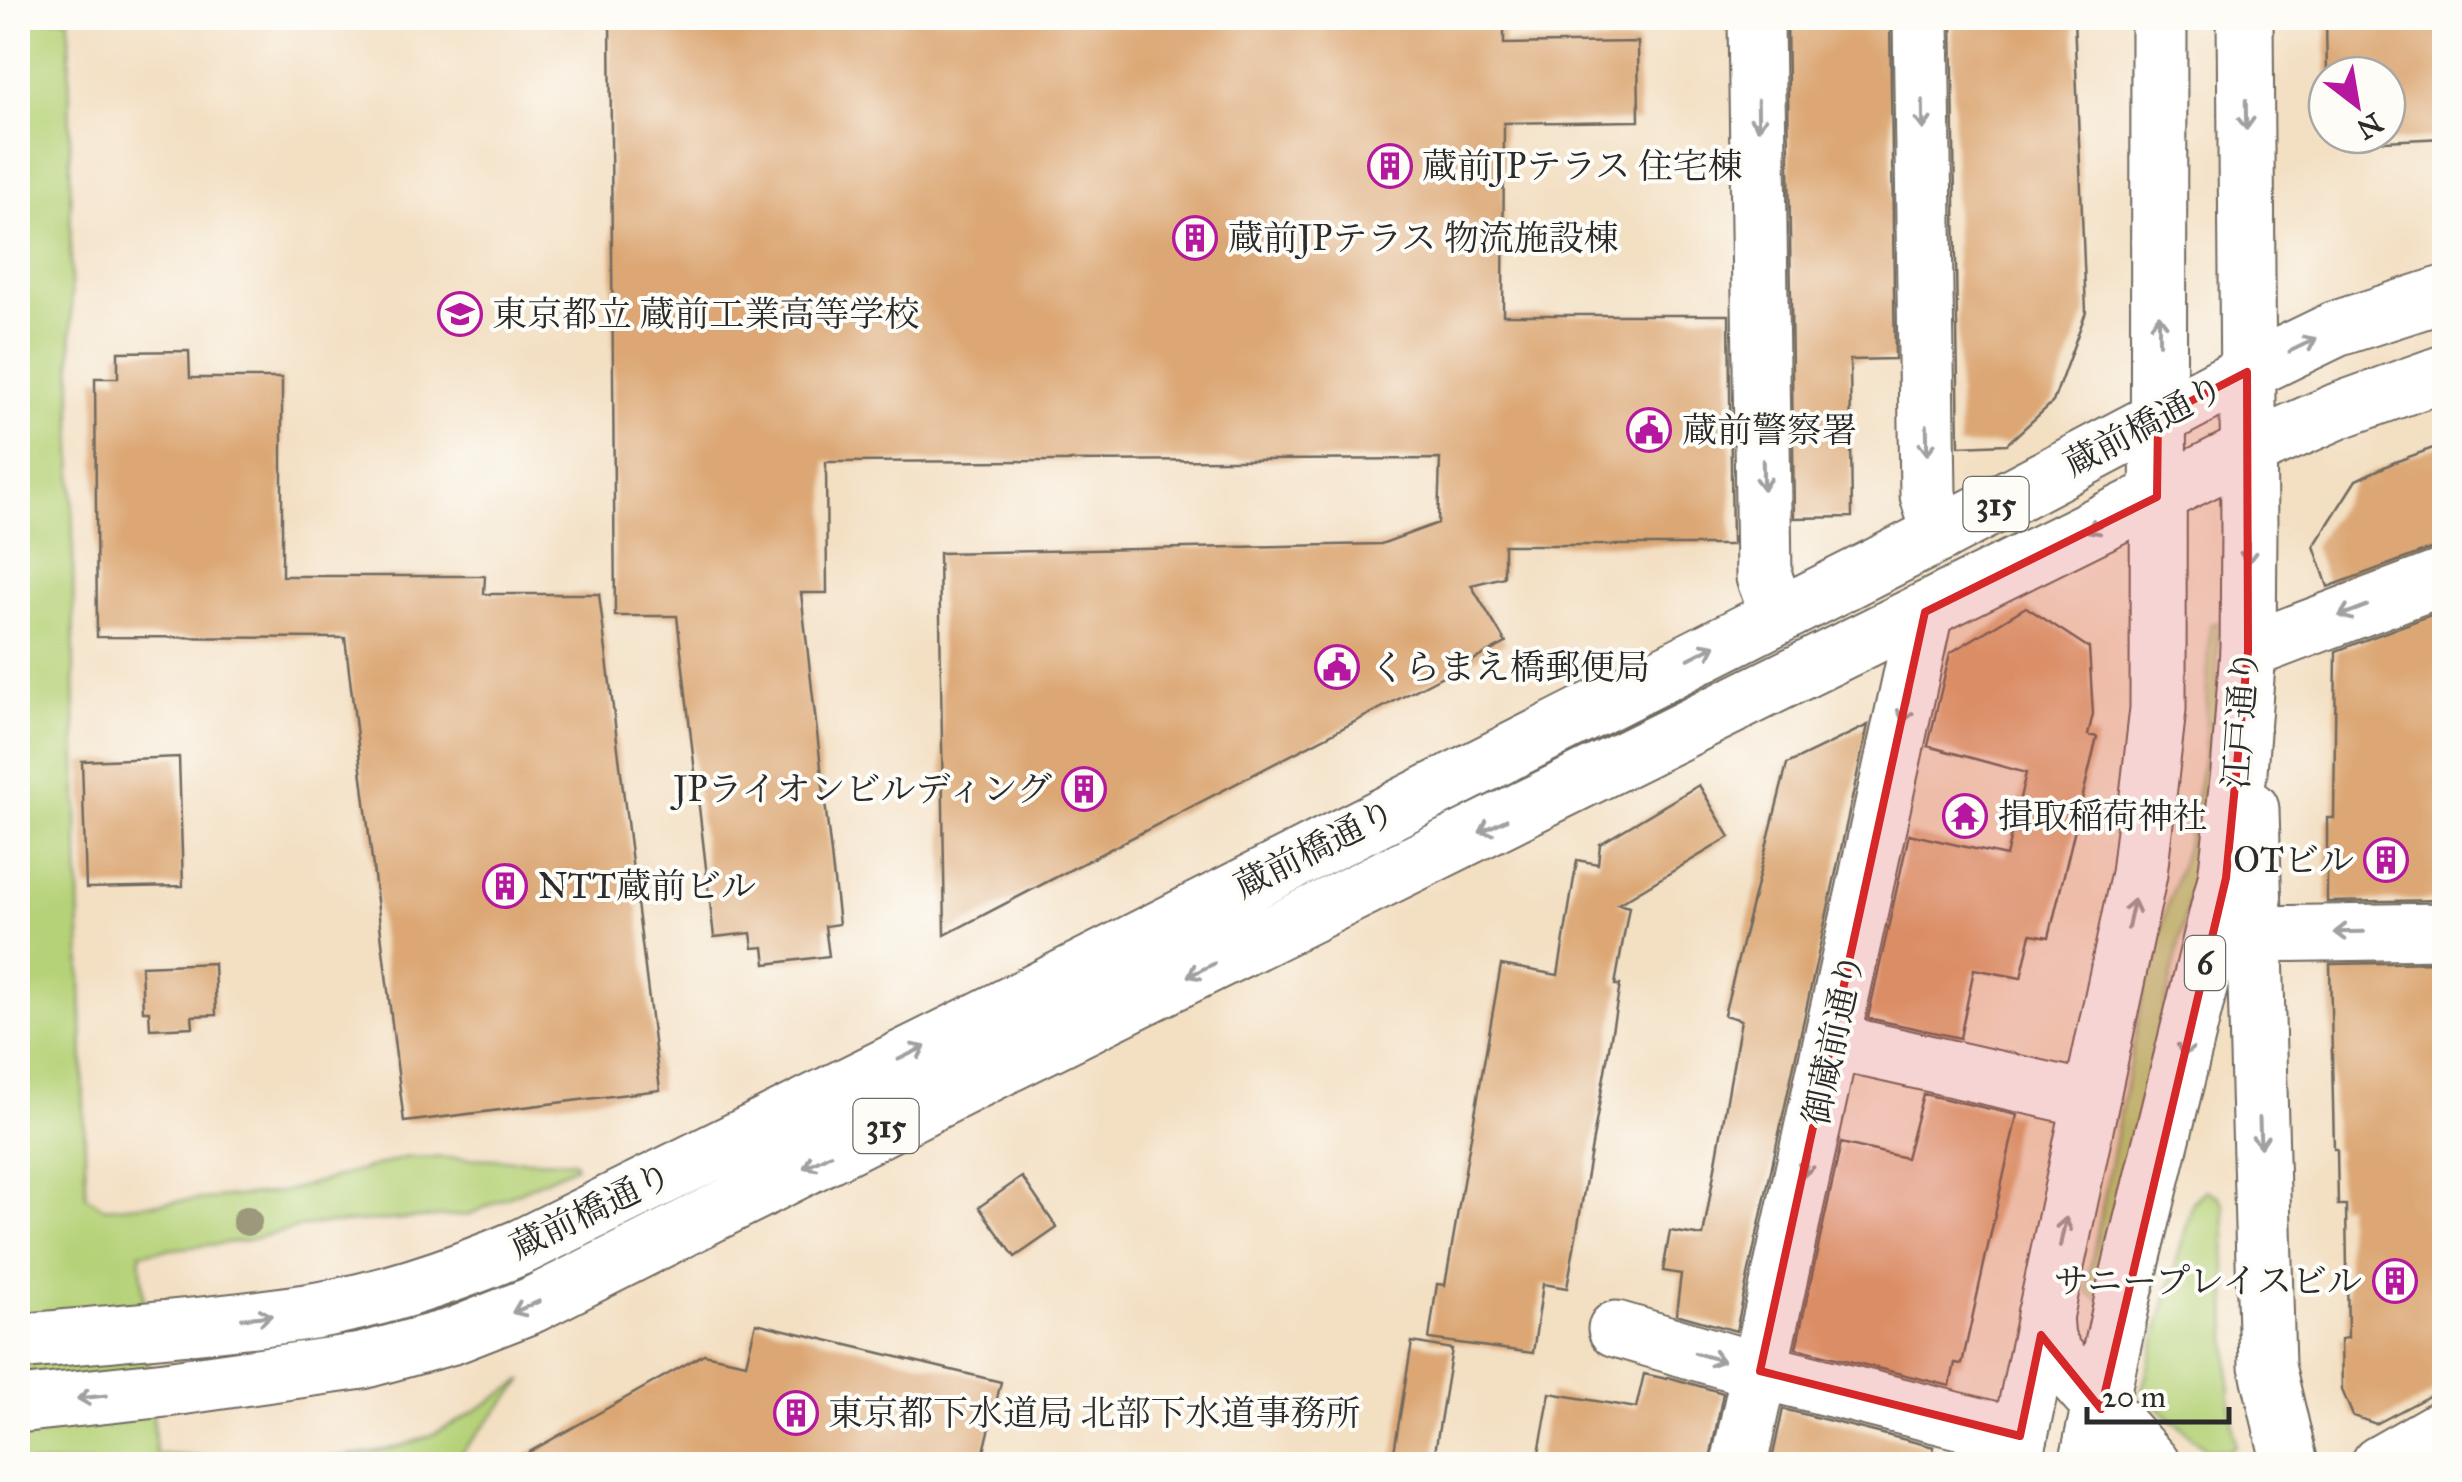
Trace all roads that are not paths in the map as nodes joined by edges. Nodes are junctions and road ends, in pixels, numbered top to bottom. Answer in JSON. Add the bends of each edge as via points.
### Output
{"nodes":[{"id":1,"x":1756,"y":18,"type":"edge"},
{"id":2,"x":1921,"y":18,"type":"edge"},
{"id":3,"x":2158,"y":18,"type":"edge"},
{"id":4,"x":2245,"y":18,"type":"edge"},
{"id":5,"x":2444,"y":294,"type":"edge"},
{"id":6,"x":2247,"y":372,"type":"junction"},
{"id":7,"x":2444,"y":373,"type":"edge"},
{"id":8,"x":2158,"y":418,"type":"junction"},
{"id":9,"x":2247,"y":451,"type":"junction"},
{"id":10,"x":2157,"y":497,"type":"junction"},
{"id":11,"x":1940,"y":534,"type":"junction"},
{"id":12,"x":2444,"y":577,"type":"edge"},
{"id":13,"x":1925,"y":612,"type":"junction"},
{"id":14,"x":1778,"y":614,"type":"junction"},
{"id":15,"x":2248,"y":651,"type":"junction"},
{"id":16,"x":2444,"y":931,"type":"edge"},
{"id":17,"x":2254,"y":934,"type":"junction"},
{"id":18,"x":1834,"y":1042,"type":"junction"},
{"id":19,"x":2091,"y":1100,"type":"junction"},
{"id":20,"x":2045,"y":1315,"type":"junction"},
{"id":21,"x":1616,"y":1330,"type":"dead end"},
{"id":22,"x":18,"y":1342,"type":"edge"},
{"id":23,"x":1760,"y":1371,"type":"junction"},
{"id":24,"x":18,"y":1405,"type":"edge"},
{"id":25,"x":2101,"y":1409,"type":"junction"},
{"id":26,"x":2444,"y":1427,"type":"edge"},
{"id":27,"x":2017,"y":1450,"type":"edge"},
{"id":28,"x":1739,"y":1464,"type":"edge"},
{"id":29,"x":2087,"y":1464,"type":"edge"},
{"id":30,"x":2152,"y":1464,"type":"edge"},
{"id":31,"x":2290,"y":1464,"type":"edge"},
{"id":32,"x":2380,"y":1464,"type":"edge"}],
"edges":[{"from":1,"to":14,"type":"main road","one_way":true,"via":[[1764,577]]},
{"from":2,"to":11,"type":"main road","one_way":true,"via":[[1928,495]]},
{"from":8,"to":3,"type":"main road","one_way":true},
{"from":4,"to":6,"type":"main road","name":"江戸通り","number":"6","one_way":true},
{"from":6,"to":5,"type":"main road","name":"蔵前橋通り","number":"315","one_way":true,"via":[[2336,329]]},
{"from":6,"to":8,"type":"main road","name":"蔵前橋通り","number":"315"},
{"from":6,"to":9,"type":"main road","name":"江戸通り","number":"6"},
{"from":7,"to":9,"type":"main road","name":"蔵前橋通り","number":"315"},
{"from":8,"to":10,"type":"main road"},
{"from":8,"to":11,"type":"main road","name":"蔵前橋通り","number":"315"},
{"from":9,"to":10,"type":"main road","name":"蔵前橋通り","number":"315"},
{"from":9,"to":15,"type":"main road","name":"江戸通り","number":"6","one_way":true},
{"from":10,"to":13,"type":"main road","name":"蔵前橋通り","number":"315","one_way":true},
{"from":19,"to":10,"type":"main road","one_way":true,"via":[[2140,874],[2156,728]]},
{"from":11,"to":14,"type":"main road","name":"蔵前橋通り","number":"315"},
{"from":12,"to":15,"type":"main road","one_way":true},
{"from":13,"to":18,"type":"main road","name":"御蔵前通り","one_way":true},
{"from":13,"to":24,"type":"main road","name":"蔵前橋通り","number":"315","one_way":true,"via":[[532,1305],[453,1336],[362,1360]]},
{"from":22,"to":14,"type":"main road","name":"蔵前橋通り","number":"315","one_way":true,"via":[[313,1311],[428,1283],[508,1252]]},
{"from":15,"to":17,"type":"main road"},
{"from":15,"to":25,"type":"main road","name":"江戸通り","number":"6","one_way":true,"via":[[2226,878]]},
{"from":16,"to":17,"type":"main road","one_way":true},
{"from":17,"to":31,"type":"main road","one_way":true,"via":[[2267,1366]]},
{"from":18,"to":19,"type":"main road"},
{"from":18,"to":23,"type":"main road","name":"御蔵前通り","one_way":true},
{"from":20,"to":19,"type":"main road","one_way":true},
{"from":20,"to":25,"type":"main road","via":[[2056,1356]]},
{"from":20,"to":27,"type":"main road"},
{"from":21,"to":23,"type":"main road","one_way":true},
{"from":23,"to":27,"type":"main road"},
{"from":23,"to":28,"type":"main road","name":"御蔵前通り"},
{"from":25,"to":29,"type":"main road","name":"江戸通り","number":"6"},
{"from":25,"to":30,"type":"main road"},
{"from":26,"to":32,"type":"main road"}]}
